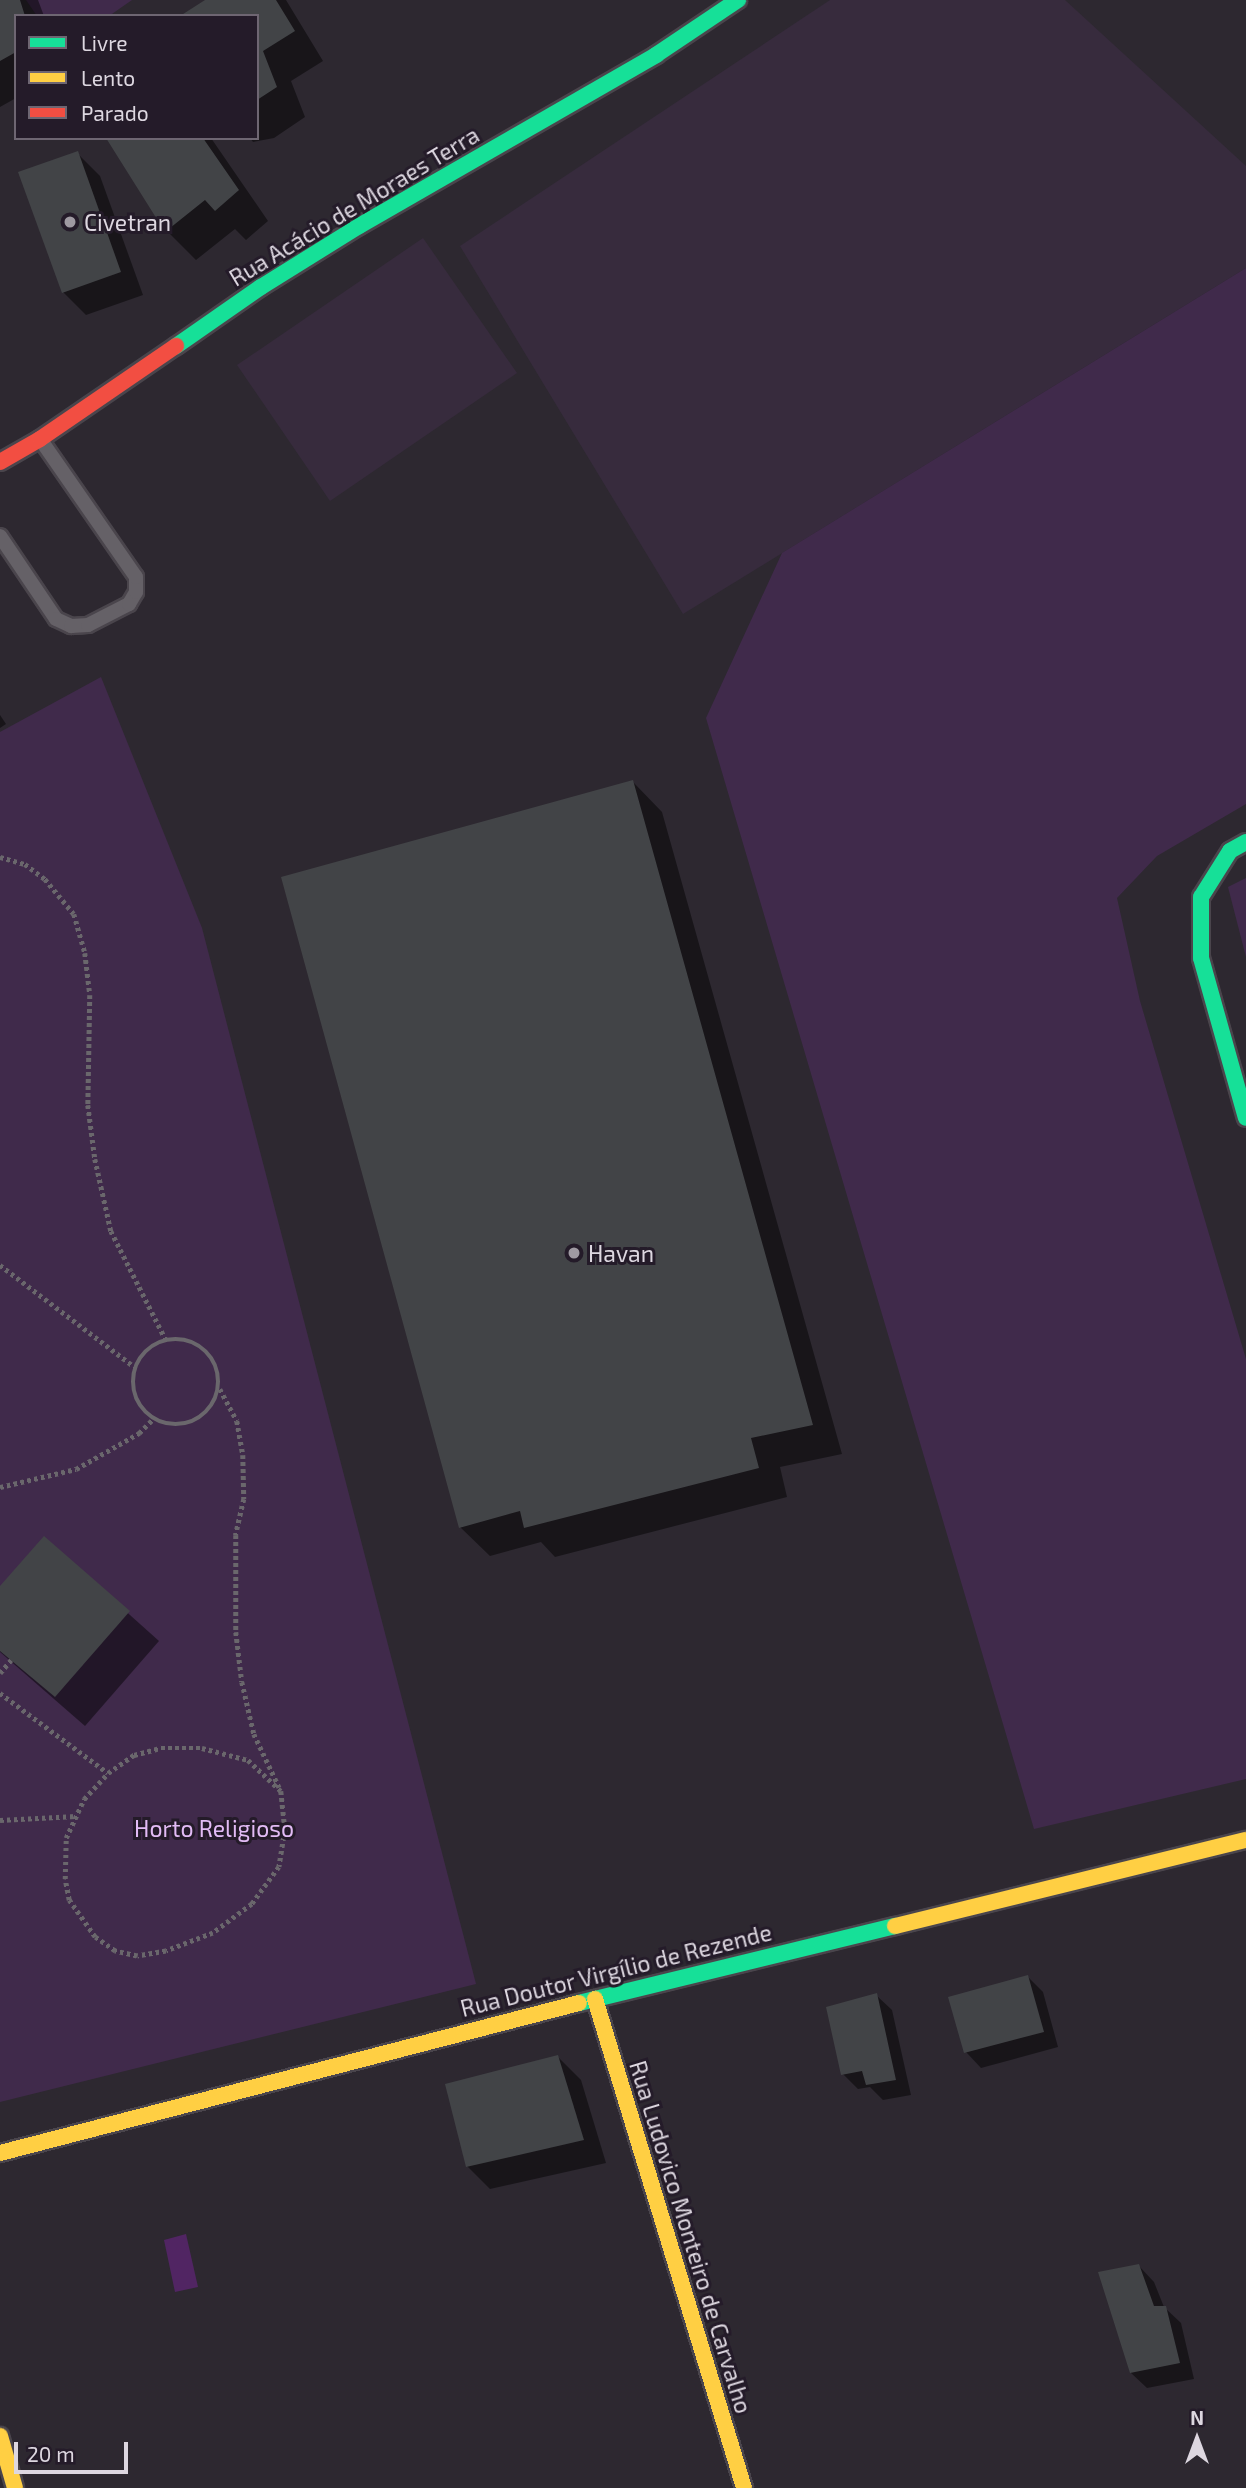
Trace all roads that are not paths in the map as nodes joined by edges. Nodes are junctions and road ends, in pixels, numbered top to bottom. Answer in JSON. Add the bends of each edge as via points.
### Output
{"nodes":[{"id":1,"x":738,"y":0,"type":"edge"},
{"id":2,"x":40,"y":439,"type":"junction"},
{"id":3,"x":0,"y":462,"type":"edge"},
{"id":4,"x":0,"y":536,"type":"edge"},
{"id":5,"x":1246,"y":842,"type":"edge"},
{"id":6,"x":1246,"y":1118,"type":"edge"},
{"id":7,"x":1246,"y":1840,"type":"edge"},
{"id":8,"x":595,"y":1999,"type":"junction"},
{"id":9,"x":0,"y":2153,"type":"edge"},
{"id":10,"x":0,"y":2436,"type":"edge"},
{"id":11,"x":15,"y":2488,"type":"edge"},
{"id":12,"x":744,"y":2488,"type":"edge"}],
"edges":[{"from":1,"to":2,"type":"street","name":"Rua Acácio de Moraes Terra","via":[[656,55],[261,287]]},
{"from":2,"to":3,"type":"street","name":"Rua Acácio de Moraes Terra"},
{"from":2,"to":4,"type":"lane","via":[[136,577],[136,592],[129,604],[88,625],[71,626],[56,619]]},
{"from":5,"to":6,"type":"street","via":[[1230,852],[1201,897],[1201,958]]},
{"from":7,"to":8,"type":"street","name":"Rua Doutor Virgílio de Rezende"},
{"from":8,"to":9,"type":"street","name":"Rua Doutor Virgílio de Rezende"},
{"from":8,"to":12,"type":"street","name":"Rua Ludovico Monteiro de Carvalho"},
{"from":10,"to":11,"type":"street"}]}
